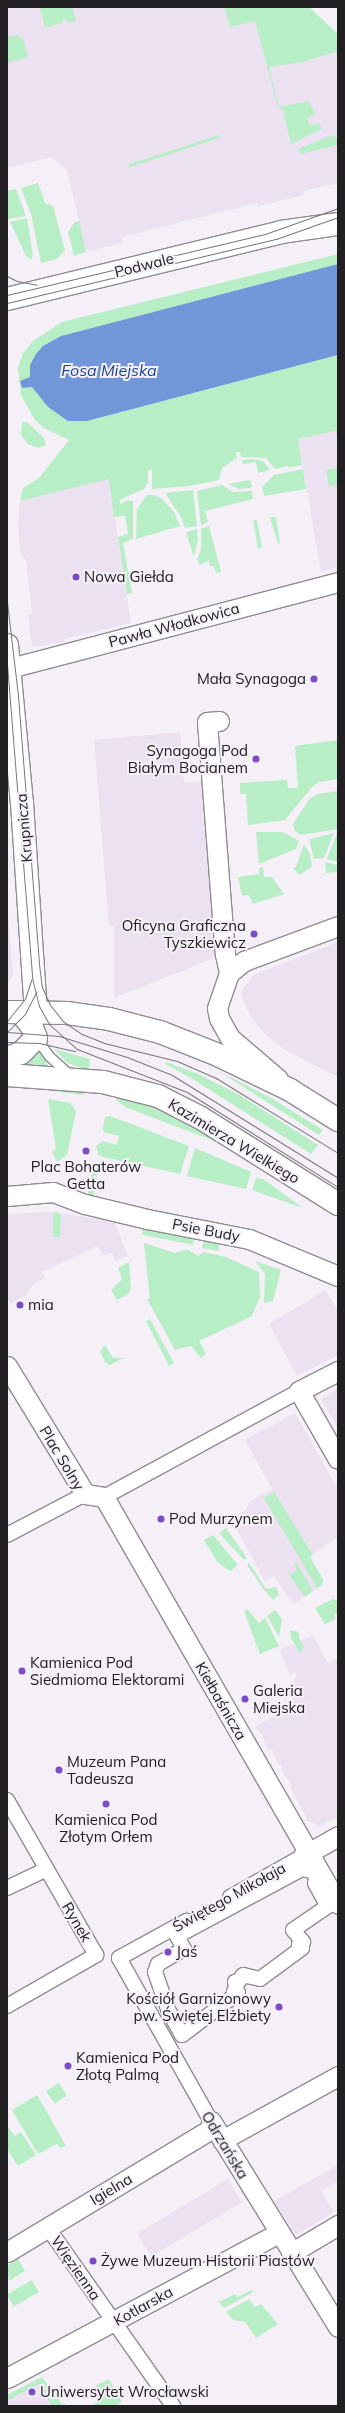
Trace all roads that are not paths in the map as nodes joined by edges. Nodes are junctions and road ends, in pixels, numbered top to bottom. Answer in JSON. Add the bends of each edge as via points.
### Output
{"nodes":[{"id":1,"x":338,"y":210,"type":"edge"},
{"id":2,"x":338,"y":224,"type":"edge"},
{"id":3,"x":281,"y":232,"type":"junction"},
{"id":4,"x":7,"y":299,"type":"edge"},
{"id":5,"x":338,"y":582,"type":"edge"},
{"id":6,"x":7,"y":645,"type":"edge"},
{"id":7,"x":9,"y":674,"type":"edge"},
{"id":8,"x":219,"y":721,"type":"dead end"},
{"id":9,"x":338,"y":926,"type":"edge"},
{"id":10,"x":229,"y":973,"type":"junction"},
{"id":11,"x":21,"y":1012,"type":"edge"},
{"id":12,"x":36,"y":1038,"type":"junction"},
{"id":13,"x":7,"y":1058,"type":"edge"},
{"id":14,"x":7,"y":1075,"type":"edge"},
{"id":15,"x":74,"y":1078,"type":"junction"},
{"id":16,"x":290,"y":1090,"type":"junction"},
{"id":17,"x":338,"y":1120,"type":"edge"},
{"id":18,"x":7,"y":1196,"type":"edge"},
{"id":19,"x":338,"y":1204,"type":"edge"},
{"id":20,"x":338,"y":1276,"type":"edge"},
{"id":21,"x":7,"y":1366,"type":"edge"},
{"id":22,"x":338,"y":1371,"type":"edge"},
{"id":23,"x":298,"y":1391,"type":"junction"},
{"id":24,"x":338,"y":1459,"type":"edge"},
{"id":25,"x":85,"y":1494,"type":"junction"},
{"id":26,"x":104,"y":1497,"type":"junction"},
{"id":27,"x":7,"y":1535,"type":"edge"},
{"id":28,"x":7,"y":1800,"type":"edge"},
{"id":29,"x":338,"y":1836,"type":"edge"},
{"id":30,"x":305,"y":1854,"type":"junction"},
{"id":31,"x":47,"y":1869,"type":"junction"},
{"id":32,"x":7,"y":1888,"type":"edge"},
{"id":33,"x":333,"y":1905,"type":"edge"},
{"id":34,"x":96,"y":1955,"type":"junction"},
{"id":35,"x":119,"y":1958,"type":"junction"},
{"id":36,"x":7,"y":2006,"type":"edge"},
{"id":37,"x":338,"y":2076,"type":"edge"},
{"id":38,"x":215,"y":2129,"type":"junction"},
{"id":39,"x":338,"y":2224,"type":"edge"},
{"id":40,"x":48,"y":2228,"type":"junction"},
{"id":41,"x":279,"y":2234,"type":"junction"},
{"id":42,"x":7,"y":2252,"type":"edge"},
{"id":43,"x":291,"y":2253,"type":"junction"},
{"id":44,"x":114,"y":2322,"type":"junction"},
{"id":45,"x":338,"y":2327,"type":"edge"},
{"id":46,"x":7,"y":2378,"type":"edge"},
{"id":47,"x":173,"y":2406,"type":"edge"}],
"edges":[{"from":1,"to":3,"type":"street","name":"Podwale"},
{"from":2,"to":3,"type":"street","name":"Podwale"},
{"from":3,"to":4,"type":"street","name":"Podwale"},
{"from":5,"to":7,"type":"street","name":"Pawła Włodkowica"},
{"from":6,"to":7,"type":"street","name":"Krupnicza"},
{"from":7,"to":11,"type":"street","name":"Krupnicza"},
{"from":8,"to":10,"type":"street","via":[[207,722],[225,954]]},
{"from":9,"to":10,"type":"street","via":[[244,961]]},
{"from":10,"to":16,"type":"street","via":[[217,1008],[222,1026],[230,1038]]},
{"from":11,"to":12,"type":"street","via":[[31,1025]]},
{"from":11,"to":16,"type":"street","via":[[105,1018],[160,1032],[218,1055]]},
{"from":12,"to":13,"type":"street","via":[[21,1053]]},
{"from":12,"to":15,"type":"lane","via":[[60,1068]]},
{"from":14,"to":15,"type":"street","name":"Kazimierza Wielkiego"},
{"from":15,"to":19,"type":"street","name":"Kazimierza Wielkiego","via":[[117,1085],[158,1096],[201,1118]]},
{"from":16,"to":17,"type":"street"},
{"from":18,"to":20,"type":"street","name":"Psie Budy","via":[[53,1192],[128,1213],[249,1239]]},
{"from":21,"to":25,"type":"street","name":"Plac Solny"},
{"from":22,"to":23,"type":"street"},
{"from":23,"to":24,"type":"street"},
{"from":23,"to":26,"type":"street"},
{"from":25,"to":26,"type":"street"},
{"from":25,"to":27,"type":"street","name":"Plac Solny"},
{"from":26,"to":30,"type":"street","name":"Kiełbaśnicza"},
{"from":28,"to":31,"type":"street","name":"Rynek"},
{"from":29,"to":30,"type":"street","name":"Świętego Mikołaja"},
{"from":30,"to":33,"type":"street","name":"Kiełbaśnicza"},
{"from":30,"to":35,"type":"street","name":"Świętego Mikołaja"},
{"from":31,"to":32,"type":"street"},
{"from":31,"to":34,"type":"street","name":"Rynek"},
{"from":33,"to":33,"type":"street","via":[[315,1883],[316,1876],[311,1871],[302,1869],[177,1936],[184,1949],[158,1964],[155,1972],[169,2012],[182,2035],[238,1994],[237,1991],[234,1992],[238,1983],[235,1982],[243,1975],[260,1979],[302,1948],[299,1945],[303,1942],[293,1930]]},
{"from":34,"to":35,"type":"street"},
{"from":34,"to":36,"type":"street","name":"Rynek"},
{"from":35,"to":38,"type":"street","name":"Odrzańska"},
{"from":37,"to":38,"type":"street","name":"Igielna"},
{"from":38,"to":40,"type":"street","name":"Igielna"},
{"from":38,"to":41,"type":"street","name":"Odrzańska"},
{"from":39,"to":43,"type":"street"},
{"from":40,"to":42,"type":"street","name":"Igielna"},
{"from":40,"to":44,"type":"street","name":"Więzienna"},
{"from":41,"to":43,"type":"street","name":"Odrzańska"},
{"from":41,"to":44,"type":"street","name":"Kotlarska"},
{"from":43,"to":45,"type":"street","name":"Odrzańska"},
{"from":44,"to":46,"type":"street","name":"Kotlarska"},
{"from":44,"to":47,"type":"street","name":"Więzienna"}]}
